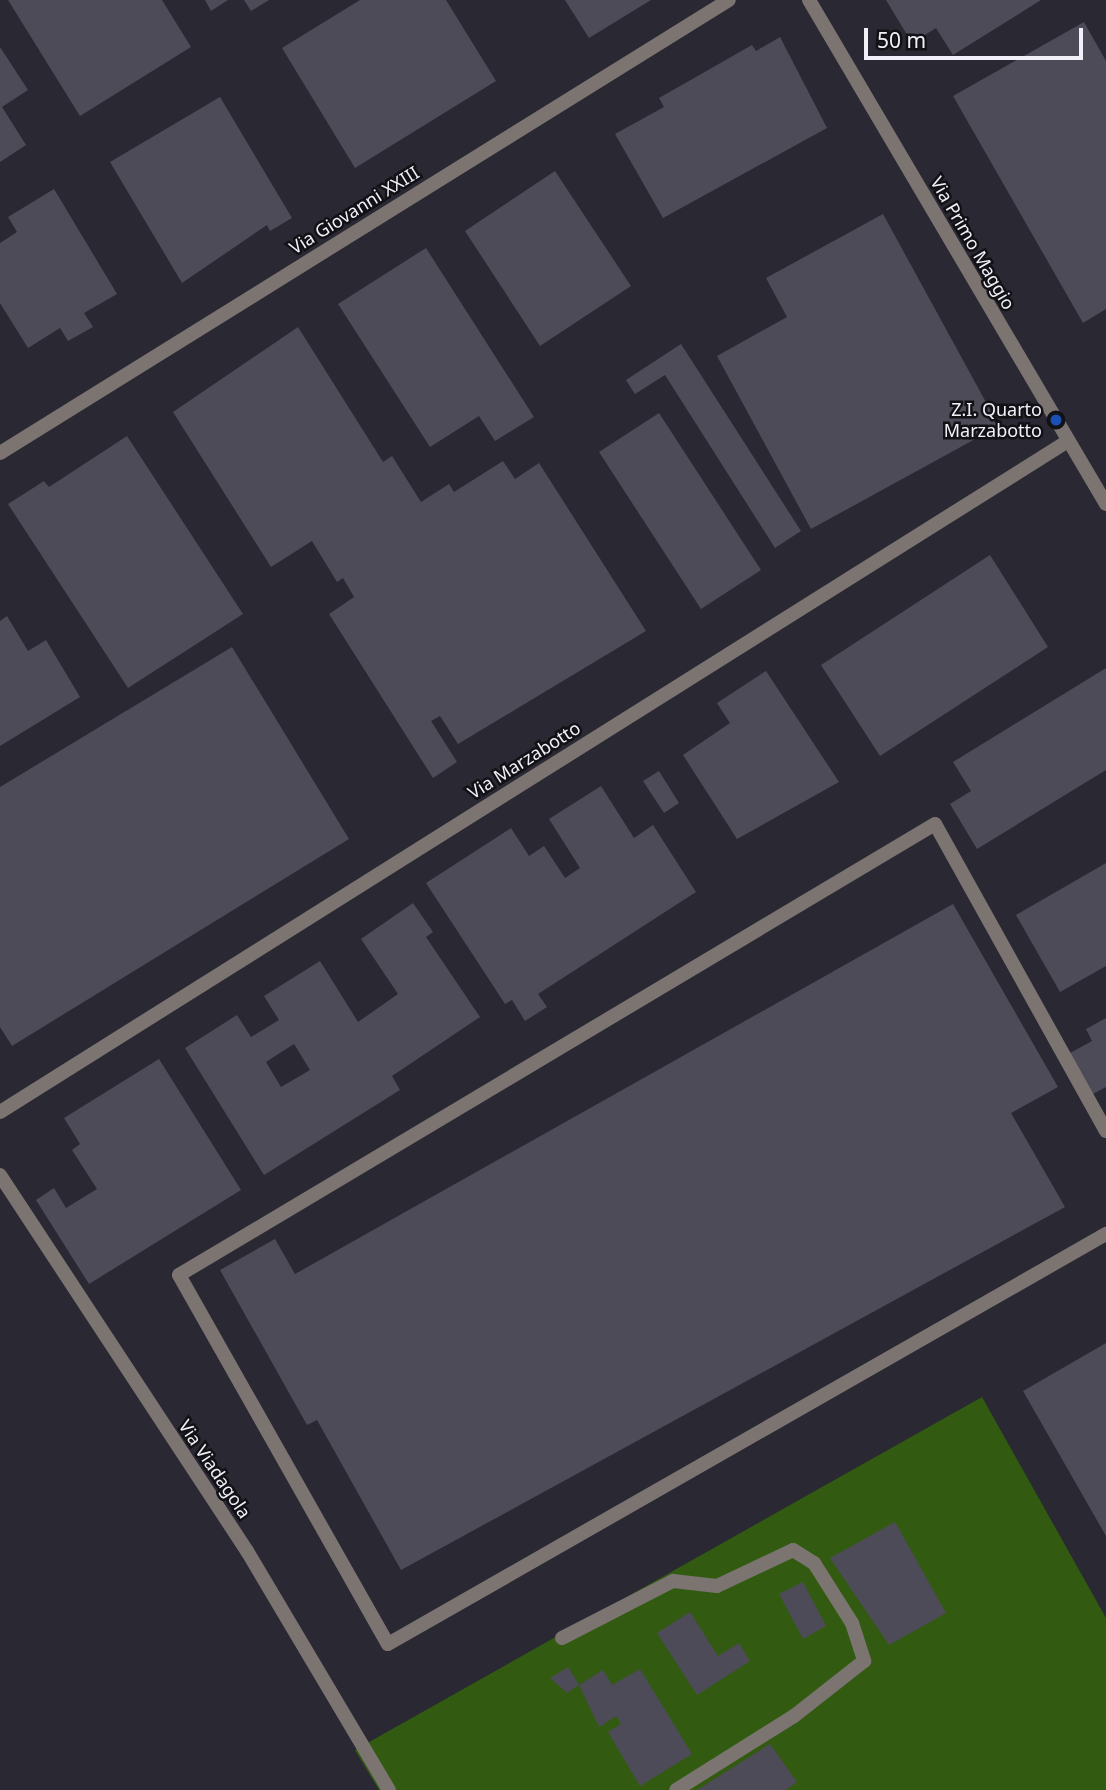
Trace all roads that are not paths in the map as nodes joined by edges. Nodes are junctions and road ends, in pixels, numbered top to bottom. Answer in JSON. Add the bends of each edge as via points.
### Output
{"nodes":[{"id":1,"x":729,"y":0,"type":"edge"},
{"id":2,"x":809,"y":0,"type":"edge"},
{"id":3,"x":1068,"y":441,"type":"junction"},
{"id":4,"x":0,"y":453,"type":"edge"},
{"id":5,"x":1106,"y":504,"type":"edge"},
{"id":6,"x":0,"y":1112,"type":"edge"},
{"id":7,"x":1106,"y":1131,"type":"edge"},
{"id":8,"x":0,"y":1175,"type":"edge"},
{"id":9,"x":1106,"y":1234,"type":"edge"},
{"id":10,"x":562,"y":1639,"type":"dead end"},
{"id":11,"x":390,"y":1790,"type":"edge"},
{"id":12,"x":676,"y":1790,"type":"edge"}],
"edges":[{"from":1,"to":4,"type":"street","name":"Via Giovanni XXIII"},
{"from":2,"to":3,"type":"street","name":"Via Primo Maggio"},
{"from":3,"to":5,"type":"street","name":"Via Primo Maggio"},
{"from":3,"to":6,"type":"street","name":"Via Marzabotto"},
{"from":7,"to":9,"type":"street","via":[[935,824],[179,1275],[388,1644]]},
{"from":8,"to":11,"type":"street","name":"Via Viadagola","via":[[247,1551]]},
{"from":10,"to":12,"type":"street","via":[[673,1581],[717,1586],[793,1549],[814,1563],[852,1623],[864,1661],[794,1716]]}]}
